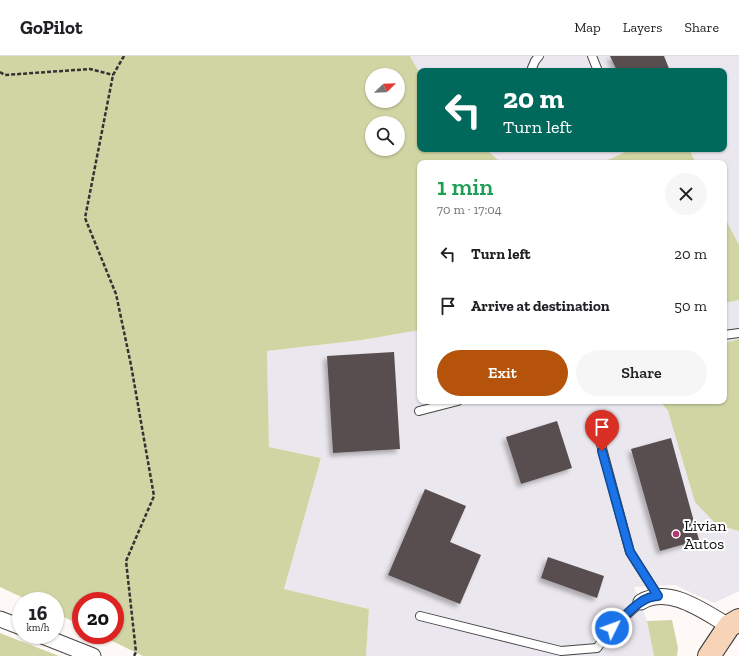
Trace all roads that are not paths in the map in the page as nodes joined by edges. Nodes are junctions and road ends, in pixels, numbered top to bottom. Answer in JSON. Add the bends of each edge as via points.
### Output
{"nodes":[{"id":1,"x":539,"y":56,"type":"edge"},
{"id":2,"x":592,"y":56,"type":"edge"},
{"id":3,"x":532,"y":68,"type":"edge"},
{"id":4,"x":597,"y":68,"type":"edge"},
{"id":5,"x":739,"y":333,"type":"edge"},
{"id":6,"x":727,"y":335,"type":"edge"},
{"id":7,"x":445,"y":404,"type":"edge"},
{"id":8,"x":419,"y":410,"type":"dead end"},
{"id":9,"x":599,"y":437,"type":"dead end"},
{"id":10,"x":658,"y":596,"type":"junction"},
{"id":11,"x":641,"y":602,"type":"joint"},
{"id":12,"x":420,"y":616,"type":"dead end"},
{"id":13,"x":0,"y":619,"type":"edge"},
{"id":14,"x":734,"y":623,"type":"edge"},
{"id":15,"x":12,"y":624,"type":"edge"},
{"id":16,"x":63,"y":644,"type":"edge"},
{"id":17,"x":93,"y":656,"type":"edge"},
{"id":18,"x":710,"y":656,"type":"edge"}],
"edges":[{"from":1,"to":3,"type":"lane"},
{"from":2,"to":4,"type":"lane"},
{"from":5,"to":6,"type":"lane"},
{"from":7,"to":8,"type":"lane"},
{"from":9,"to":10,"type":"lane","via":[[630,552]]},
{"from":10,"to":11,"type":"street","via":[[651,596]]},
{"from":10,"to":14,"type":"street","via":[[681,600]]},
{"from":11,"to":12,"type":"lane","via":[[612,628],[597,648],[582,650],[561,651]]},
{"from":13,"to":15,"type":"street"},
{"from":14,"to":18,"type":"main road"},
{"from":16,"to":17,"type":"street"}]}
